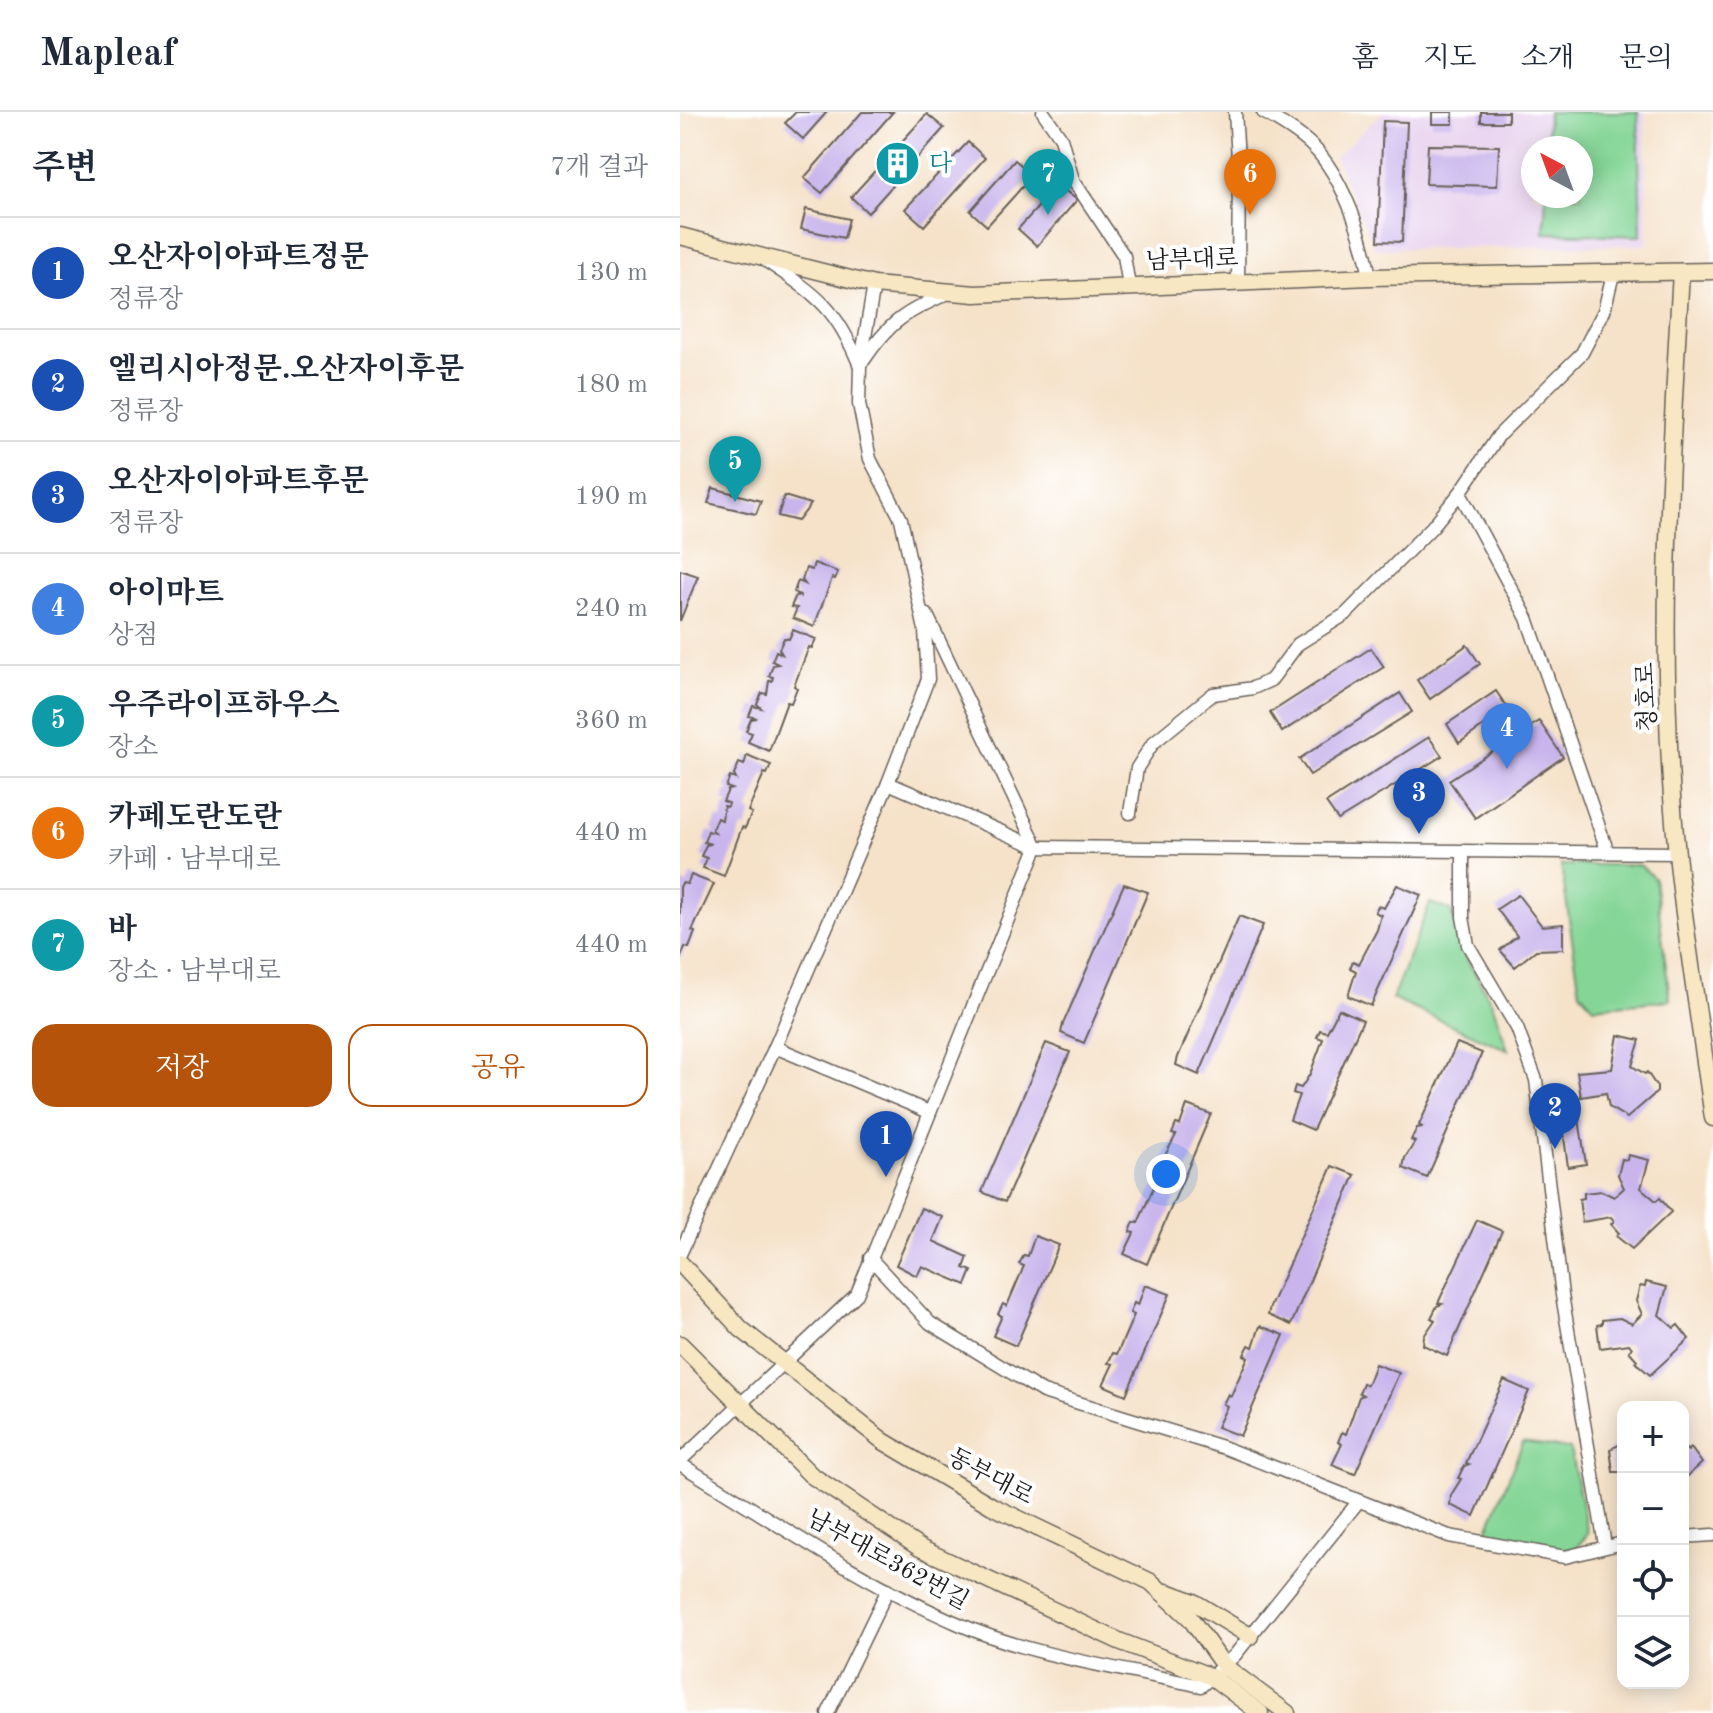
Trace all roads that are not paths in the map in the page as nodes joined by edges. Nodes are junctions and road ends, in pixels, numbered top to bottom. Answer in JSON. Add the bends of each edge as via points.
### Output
{"nodes":[{"id":1,"x":1043,"y":112,"type":"edge"},
{"id":2,"x":1235,"y":112,"type":"edge"},
{"id":3,"x":1263,"y":112,"type":"edge"},
{"id":4,"x":680,"y":236,"type":"edge"},
{"id":5,"x":753,"y":252,"type":"junction"},
{"id":6,"x":1713,"y":271,"type":"edge"},
{"id":7,"x":1681,"y":272,"type":"junction"},
{"id":8,"x":1613,"y":274,"type":"junction"},
{"id":9,"x":1370,"y":277,"type":"junction"},
{"id":10,"x":1238,"y":281,"type":"junction"},
{"id":11,"x":874,"y":285,"type":"junction"},
{"id":12,"x":1129,"y":286,"type":"junction"},
{"id":13,"x":950,"y":292,"type":"junction"},
{"id":14,"x":860,"y":366,"type":"junction"},
{"id":15,"x":1460,"y":493,"type":"junction"},
{"id":16,"x":918,"y":598,"type":"junction"},
{"id":17,"x":954,"y":673,"type":"junction"},
{"id":18,"x":928,"y":679,"type":"junction"},
{"id":19,"x":888,"y":783,"type":"junction"},
{"id":20,"x":1130,"y":813,"type":"dead end"},
{"id":21,"x":1037,"y":847,"type":"junction"},
{"id":22,"x":1607,"y":850,"type":"junction"},
{"id":23,"x":1463,"y":853,"type":"junction"},
{"id":24,"x":1677,"y":853,"type":"junction"},
{"id":25,"x":775,"y":1047,"type":"junction"},
{"id":26,"x":929,"y":1112,"type":"junction"},
{"id":27,"x":1713,"y":1118,"type":"edge"},
{"id":28,"x":680,"y":1254,"type":"edge"},
{"id":29,"x":870,"y":1258,"type":"junction"},
{"id":30,"x":680,"y":1263,"type":"edge"},
{"id":31,"x":680,"y":1344,"type":"edge"},
{"id":32,"x":781,"y":1363,"type":"junction"},
{"id":33,"x":740,"y":1403,"type":"junction"},
{"id":34,"x":680,"y":1462,"type":"edge"},
{"id":35,"x":1358,"y":1502,"type":"junction"},
{"id":36,"x":1713,"y":1535,"type":"edge"},
{"id":37,"x":1689,"y":1537,"type":"edge"},
{"id":38,"x":1617,"y":1544,"type":"edge"},
{"id":39,"x":1605,"y":1545,"type":"junction"},
{"id":40,"x":1156,"y":1587,"type":"junction"},
{"id":41,"x":888,"y":1589,"type":"junction"},
{"id":42,"x":1250,"y":1636,"type":"junction"},
{"id":43,"x":1218,"y":1672,"type":"junction"},
{"id":44,"x":828,"y":1713,"type":"edge"},
{"id":45,"x":1260,"y":1713,"type":"edge"},
{"id":46,"x":1287,"y":1713,"type":"edge"}],
"edges":[{"from":1,"to":12,"type":"street","via":[[1061,138],[1073,180],[1124,256]]},
{"from":2,"to":10,"type":"street"},
{"from":3,"to":9,"type":"street","via":[[1299,134],[1325,162],[1354,220]]},
{"from":4,"to":5,"type":"main road","name":"남부대로"},
{"from":5,"to":11,"type":"main road","name":"남부대로"},
{"from":5,"to":14,"type":"street","via":[[831,309]]},
{"from":6,"to":7,"type":"main road","name":"남부대로"},
{"from":7,"to":8,"type":"main road","name":"남부대로"},
{"from":7,"to":24,"type":"main road","name":"청호로","via":[[1668,661]]},
{"from":8,"to":9,"type":"main road","name":"남부대로"},
{"from":8,"to":15,"type":"street","via":[[1604,311],[1582,353],[1499,435]]},
{"from":9,"to":10,"type":"main road","name":"남부대로"},
{"from":10,"to":12,"type":"main road","name":"남부대로"},
{"from":11,"to":13,"type":"main road","name":"남부대로"},
{"from":11,"to":14,"type":"street"},
{"from":12,"to":13,"type":"main road","name":"남부대로"},
{"from":13,"to":14,"type":"street","via":[[886,328]]},
{"from":14,"to":16,"type":"street","via":[[859,404],[870,459],[901,519]]},
{"from":15,"to":20,"type":"street","via":[[1346,614],[1298,644],[1271,680],[1213,694],[1153,743],[1137,768]]},
{"from":15,"to":22,"type":"street","via":[[1527,618]]},
{"from":16,"to":17,"type":"street"},
{"from":16,"to":18,"type":"street"},
{"from":17,"to":18,"type":"street"},
{"from":17,"to":21,"type":"street"},
{"from":18,"to":19,"type":"street"},
{"from":19,"to":21,"type":"street"},
{"from":19,"to":25,"type":"street"},
{"from":21,"to":23,"type":"street"},
{"from":21,"to":26,"type":"street"},
{"from":22,"to":23,"type":"street"},
{"from":22,"to":24,"type":"street"},
{"from":23,"to":39,"type":"street","via":[[1468,945],[1517,1028],[1536,1080],[1562,1295]]},
{"from":24,"to":27,"type":"main road","name":"청호로"},
{"from":25,"to":26,"type":"street"},
{"from":25,"to":28,"type":"street"},
{"from":26,"to":29,"type":"street"},
{"from":29,"to":32,"type":"street","via":[[857,1294]]},
{"from":29,"to":35,"type":"street","via":[[930,1323],[1043,1392],[1225,1448]]},
{"from":30,"to":32,"type":"main road","name":"동부대로"},
{"from":31,"to":33,"type":"main road","name":"동부대로"},
{"from":32,"to":33,"type":"street"},
{"from":32,"to":40,"type":"main road","name":"동부대로","via":[[937,1475]]},
{"from":33,"to":34,"type":"street"},
{"from":33,"to":43,"type":"main road","name":"동부대로","via":[[811,1475],[920,1548],[1119,1641]]},
{"from":34,"to":41,"type":"street","name":"남부대로362번길"},
{"from":35,"to":39,"type":"street","via":[[1449,1536],[1533,1553],[1565,1557]]},
{"from":35,"to":42,"type":"street"},
{"from":36,"to":37,"type":"street"},
{"from":38,"to":39,"type":"street"},
{"from":40,"to":42,"type":"main road","via":[[1194,1602]]},
{"from":40,"to":43,"type":"main road","name":"동부대로","via":[[1190,1618]]},
{"from":41,"to":43,"type":"street","name":"남부대로362번길","via":[[961,1625],[1029,1647],[1201,1686]]},
{"from":41,"to":44,"type":"street"},
{"from":42,"to":43,"type":"street"},
{"from":43,"to":45,"type":"main road","name":"동부대로"},
{"from":43,"to":46,"type":"main road","name":"동부대로"}]}
